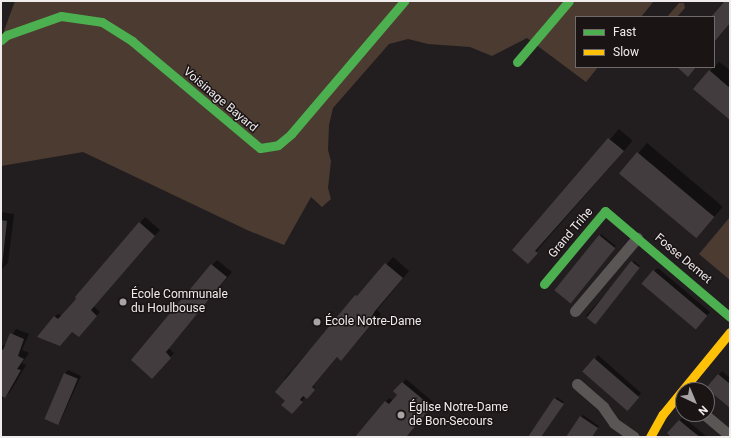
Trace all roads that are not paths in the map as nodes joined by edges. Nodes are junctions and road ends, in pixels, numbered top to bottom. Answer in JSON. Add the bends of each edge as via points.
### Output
{"nodes":[{"id":1,"x":404,"y":1,"type":"edge"},
{"id":2,"x":569,"y":1,"type":"edge"},
{"id":3,"x":1,"y":40,"type":"edge"},
{"id":4,"x":517,"y":62,"type":"dead end"},
{"id":5,"x":637,"y":238,"type":"junction"},
{"id":6,"x":544,"y":284,"type":"dead end"},
{"id":7,"x":575,"y":310,"type":"dead end"},
{"id":8,"x":730,"y":317,"type":"edge"},
{"id":9,"x":730,"y":332,"type":"edge"},
{"id":10,"x":690,"y":382,"type":"edge"},
{"id":11,"x":577,"y":384,"type":"dead end"},
{"id":12,"x":675,"y":401,"type":"edge"},
{"id":13,"x":713,"y":422,"type":"edge"},
{"id":14,"x":730,"y":436,"type":"edge"},
{"id":15,"x":634,"y":437,"type":"edge"},
{"id":16,"x":650,"y":437,"type":"edge"}],
"edges":[{"from":1,"to":3,"type":"street","name":"Voisinage Bayard","via":[[291,134],[278,145],[260,148],[132,41],[102,22],[61,16]]},
{"from":2,"to":4,"type":"street"},
{"from":5,"to":6,"type":"street","name":"Grand Trihe","via":[[605,211]]},
{"from":5,"to":7,"type":"street"},
{"from":5,"to":8,"type":"street","name":"Fosse Demet"},
{"from":9,"to":10,"type":"street"},
{"from":11,"to":15,"type":"street","via":[[603,407],[614,423]]},
{"from":12,"to":16,"type":"street","via":[[663,414]]},
{"from":13,"to":14,"type":"street"}]}
